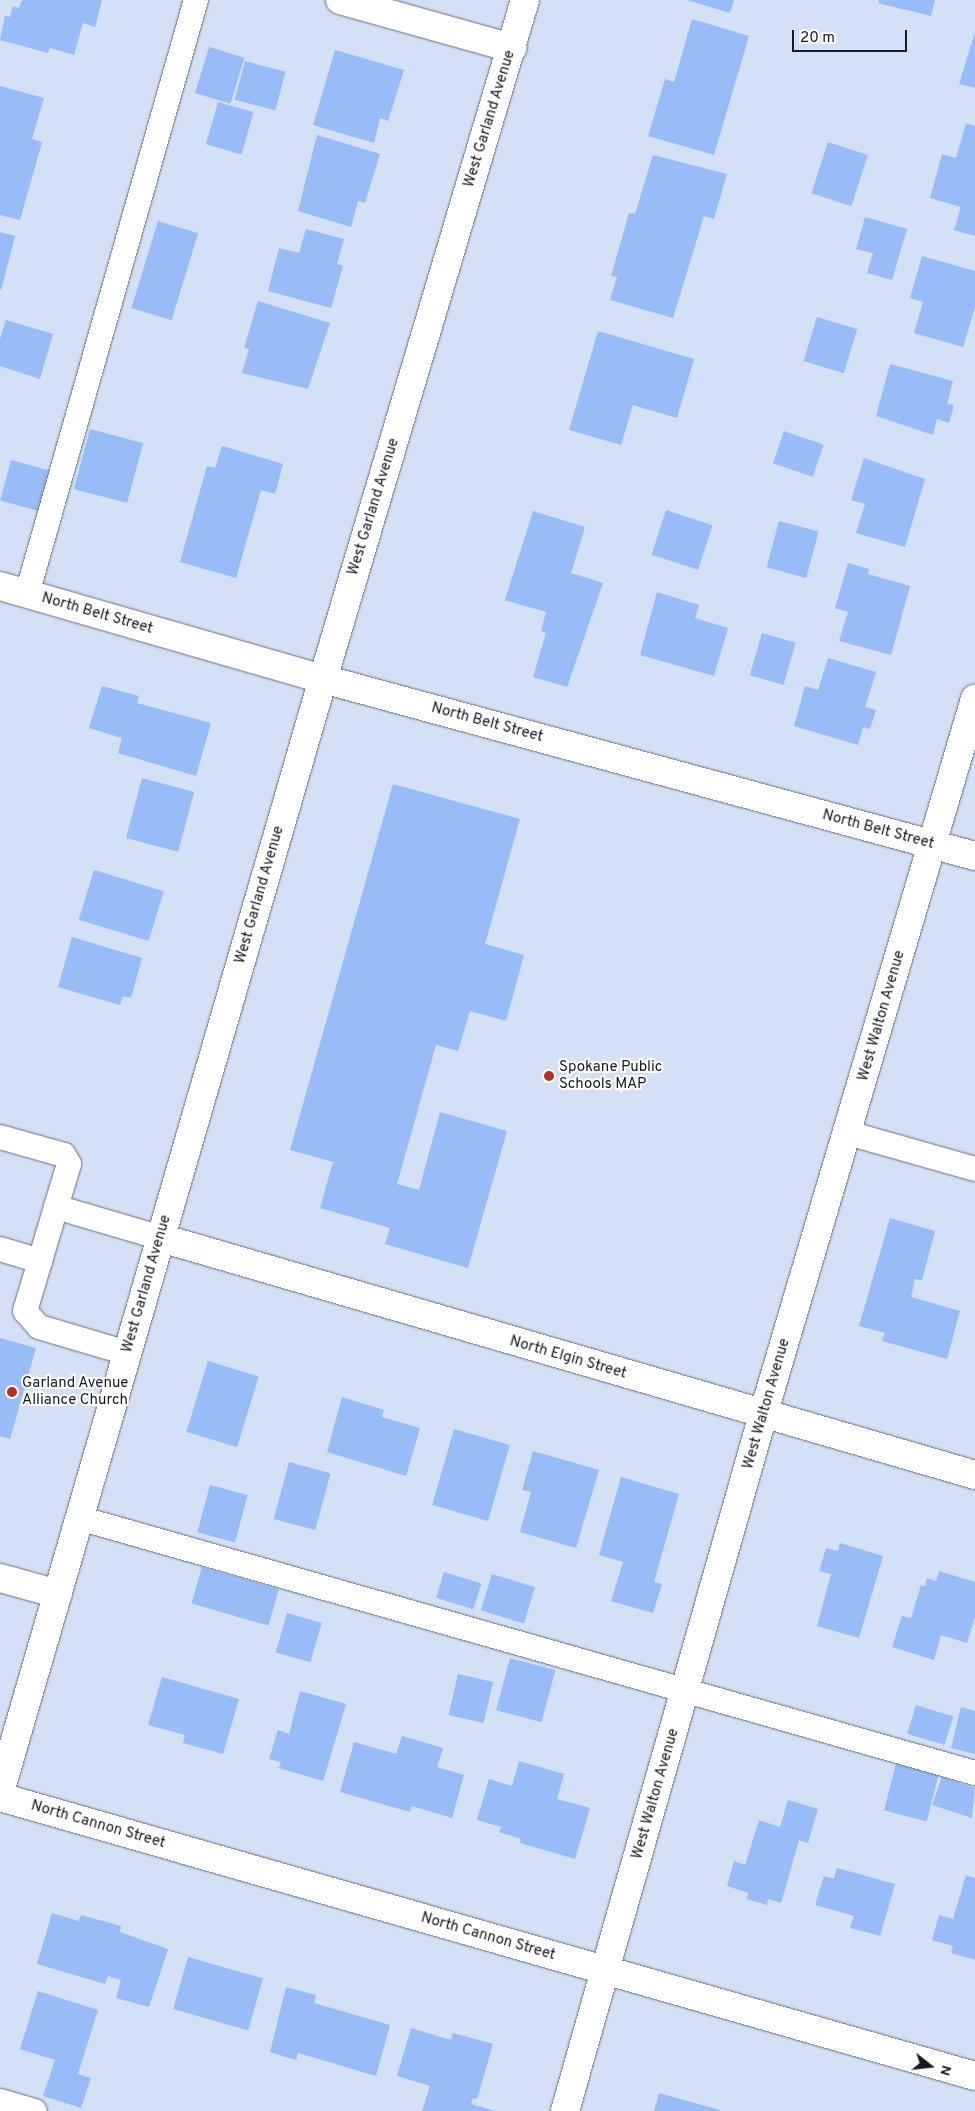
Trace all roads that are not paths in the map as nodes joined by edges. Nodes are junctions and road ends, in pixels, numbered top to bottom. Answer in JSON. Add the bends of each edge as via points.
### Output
{"nodes":[{"id":1,"x":196,"y":0,"type":"edge"},
{"id":2,"x":340,"y":0,"type":"edge"},
{"id":3,"x":525,"y":0,"type":"edge"},
{"id":4,"x":512,"y":48,"type":"junction"},
{"id":5,"x":0,"y":586,"type":"edge"},
{"id":6,"x":27,"y":594,"type":"junction"},
{"id":7,"x":323,"y":679,"type":"junction"},
{"id":8,"x":975,"y":699,"type":"edge"},
{"id":9,"x":932,"y":844,"type":"junction"},
{"id":10,"x":975,"y":856,"type":"edge"},
{"id":11,"x":848,"y":1133,"type":"junction"},
{"id":12,"x":0,"y":1137,"type":"edge"},
{"id":13,"x":975,"y":1169,"type":"edge"},
{"id":14,"x":56,"y":1207,"type":"junction"},
{"id":15,"x":161,"y":1238,"type":"junction"},
{"id":16,"x":0,"y":1249,"type":"edge"},
{"id":17,"x":40,"y":1260,"type":"junction"},
{"id":18,"x":127,"y":1353,"type":"junction"},
{"id":19,"x":763,"y":1415,"type":"junction"},
{"id":20,"x":975,"y":1474,"type":"edge"},
{"id":21,"x":79,"y":1518,"type":"junction"},
{"id":22,"x":0,"y":1578,"type":"edge"},
{"id":23,"x":58,"y":1594,"type":"junction"},
{"id":24,"x":685,"y":1691,"type":"junction"},
{"id":25,"x":975,"y":1773,"type":"edge"},
{"id":26,"x":0,"y":1792,"type":"edge"},
{"id":27,"x":0,"y":1797,"type":"edge"},
{"id":28,"x":606,"y":1970,"type":"junction"},
{"id":29,"x":975,"y":2076,"type":"edge"},
{"id":30,"x":0,"y":2101,"type":"edge"},
{"id":31,"x":35,"y":2111,"type":"edge"},
{"id":32,"x":565,"y":2111,"type":"edge"}],
"edges":[{"from":1,"to":6,"type":"lane"},
{"from":2,"to":4,"type":"street"},
{"from":3,"to":4,"type":"street","name":"West Garland Avenue"},
{"from":4,"to":7,"type":"street","name":"West Garland Avenue"},
{"from":5,"to":6,"type":"street","name":"North Belt Street"},
{"from":6,"to":7,"type":"street","name":"North Belt Street"},
{"from":7,"to":9,"type":"street","name":"North Belt Street"},
{"from":7,"to":15,"type":"street","name":"West Garland Avenue"},
{"from":8,"to":9,"type":"street","name":"West Walton Avenue"},
{"from":9,"to":10,"type":"street","name":"North Belt Street"},
{"from":9,"to":11,"type":"street","name":"West Walton Avenue"},
{"from":11,"to":13,"type":"lane"},
{"from":11,"to":19,"type":"street","name":"West Walton Avenue"},
{"from":12,"to":14,"type":"lane","via":[[64,1155],[69,1164]]},
{"from":14,"to":15,"type":"lane"},
{"from":14,"to":17,"type":"lane"},
{"from":15,"to":18,"type":"street","name":"West Garland Avenue"},
{"from":15,"to":19,"type":"street","name":"North Elgin Street"},
{"from":16,"to":17,"type":"lane"},
{"from":17,"to":18,"type":"lane","via":[[25,1310],[39,1327]]},
{"from":18,"to":21,"type":"street","name":"West Garland Avenue"},
{"from":19,"to":20,"type":"street","name":"North Elgin Street"},
{"from":19,"to":24,"type":"street","name":"West Walton Avenue"},
{"from":21,"to":23,"type":"street","name":"West Garland Avenue"},
{"from":21,"to":24,"type":"lane"},
{"from":22,"to":23,"type":"street"},
{"from":23,"to":26,"type":"street","name":"West Garland Avenue"},
{"from":24,"to":25,"type":"lane"},
{"from":24,"to":28,"type":"street","name":"West Walton Avenue"},
{"from":27,"to":28,"type":"street","name":"North Cannon Street"},
{"from":28,"to":29,"type":"street","name":"North Cannon Street"},
{"from":28,"to":32,"type":"street","name":"West Walton Avenue"},
{"from":30,"to":31,"type":"lane"}]}
